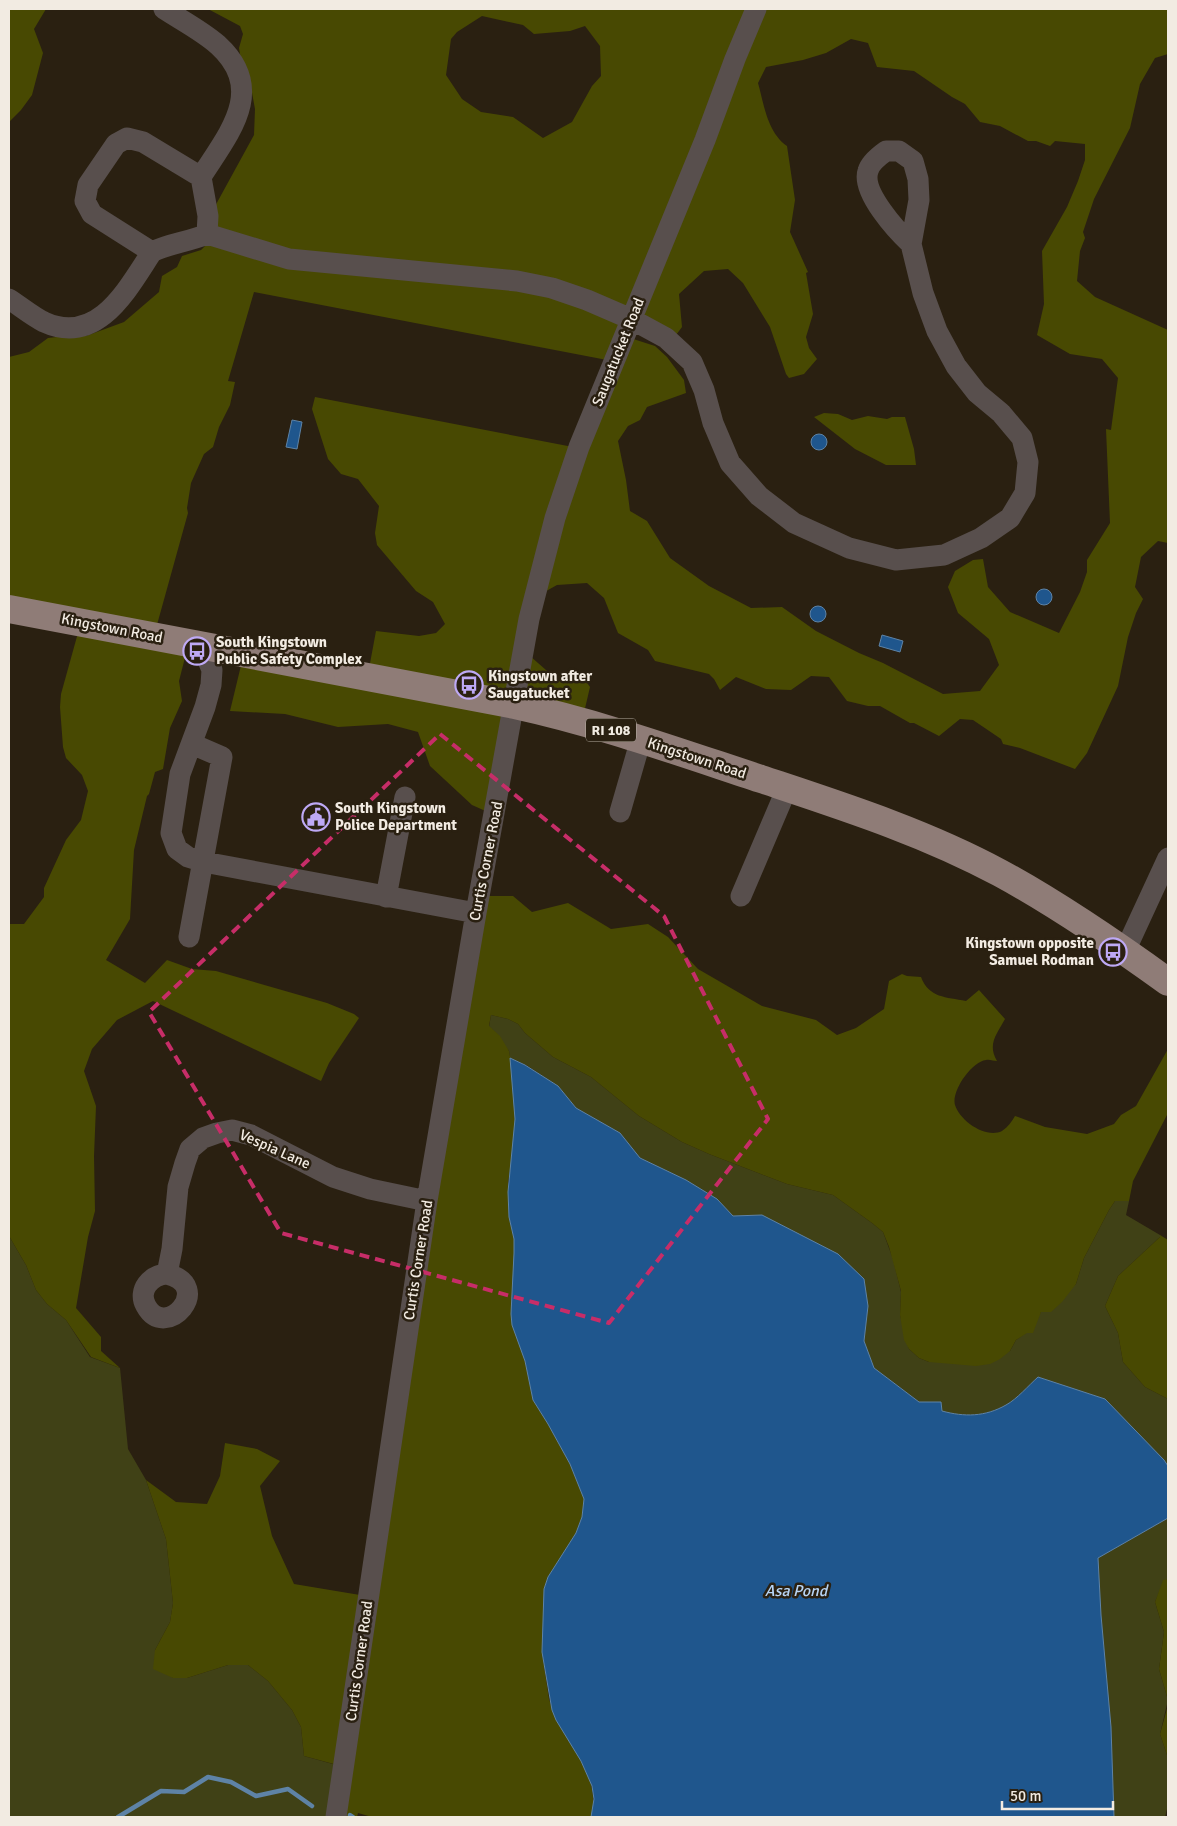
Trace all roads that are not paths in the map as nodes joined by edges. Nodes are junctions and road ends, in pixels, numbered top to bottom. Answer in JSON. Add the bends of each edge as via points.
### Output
{"nodes":[{"id":1,"x":164,"y":9,"type":"edge"},
{"id":2,"x":756,"y":9,"type":"edge"},
{"id":3,"x":201,"y":176,"type":"junction"},
{"id":4,"x":207,"y":234,"type":"junction"},
{"id":5,"x":912,"y":244,"type":"dead end"},
{"id":6,"x":152,"y":252,"type":"junction"},
{"id":7,"x":9,"y":299,"type":"edge"},
{"id":8,"x":631,"y":319,"type":"junction"},
{"id":9,"x":9,"y":609,"type":"edge"},
{"id":10,"x":194,"y":643,"type":"junction"},
{"id":11,"x":514,"y":705,"type":"junction"},
{"id":12,"x":641,"y":740,"type":"junction"},
{"id":13,"x":192,"y":744,"type":"junction"},
{"id":14,"x":787,"y":788,"type":"junction"},
{"id":15,"x":404,"y":797,"type":"dead end"},
{"id":16,"x":620,"y":812,"type":"dead end"},
{"id":17,"x":1168,"y":858,"type":"edge"},
{"id":18,"x":204,"y":862,"type":"junction"},
{"id":19,"x":741,"y":896,"type":"dead end"},
{"id":20,"x":386,"y":897,"type":"junction"},
{"id":21,"x":476,"y":913,"type":"junction"},
{"id":22,"x":190,"y":937,"type":"dead end"},
{"id":23,"x":1125,"y":952,"type":"junction"},
{"id":24,"x":1168,"y":982,"type":"edge"},
{"id":25,"x":426,"y":1202,"type":"junction"},
{"id":26,"x":167,"y":1274,"type":"dead end"},
{"id":27,"x":336,"y":1817,"type":"edge"}],
"edges":[{"from":1,"to":3,"type":"street","via":[[217,44],[230,58],[241,81],[243,94],[238,114]]},
{"from":2,"to":8,"type":"street","name":"Saugatucket Road"},
{"from":3,"to":4,"type":"street","via":[[208,216]]},
{"from":3,"to":6,"type":"street","via":[[143,142],[128,138],[116,144],[88,185],[85,200],[92,214]]},
{"from":4,"to":6,"type":"street"},
{"from":4,"to":8,"type":"street","via":[[289,259],[517,281],[552,288]]},
{"from":5,"to":8,"type":"street","via":[[923,293],[937,331],[956,366],[977,393],[1022,438],[1028,462],[1025,493],[1010,518],[981,538],[944,554],[896,560],[849,548],[794,523],[759,496],[730,463],[692,362],[666,338]]},
{"from":6,"to":7,"type":"street","via":[[114,306],[86,324],[70,328],[54,326]]},
{"from":8,"to":11,"type":"street","name":"Saugatucket Road","via":[[554,518],[529,619]]},
{"from":9,"to":10,"type":"main road","name":"Kingstown Road","number":"RI 108"},
{"from":10,"to":11,"type":"main road","name":"Kingstown Road","number":"RI 108"},
{"from":10,"to":13,"type":"street","via":[[212,670],[206,707]]},
{"from":11,"to":12,"type":"main road","name":"Kingstown Road","number":"RI 108","via":[[559,714]]},
{"from":11,"to":21,"type":"street","name":"Curtis Corner Road"},
{"from":12,"to":14,"type":"main road","name":"Kingstown Road","number":"RI 108"},
{"from":12,"to":16,"type":"street"},
{"from":13,"to":18,"type":"street","via":[[222,758]]},
{"from":13,"to":18,"type":"street","via":[[180,774],[172,833],[177,849]]},
{"from":14,"to":19,"type":"street"},
{"from":14,"to":23,"type":"main road","name":"Kingstown Road","number":"RI 108","via":[[924,837],[970,858],[1052,902]]},
{"from":15,"to":20,"type":"street"},
{"from":17,"to":23,"type":"street"},
{"from":18,"to":20,"type":"street"},
{"from":18,"to":22,"type":"street"},
{"from":20,"to":21,"type":"street"},
{"from":21,"to":25,"type":"street","name":"Curtis Corner Road"},
{"from":23,"to":24,"type":"main road","name":"Kingstown Road","number":"RI 108"},
{"from":25,"to":26,"type":"street","name":"Vespia Lane","via":[[333,1177],[251,1135],[232,1130],[217,1133],[203,1138],[190,1149],[185,1163],[178,1187]]},
{"from":25,"to":27,"type":"street","name":"Curtis Corner Road"}]}
